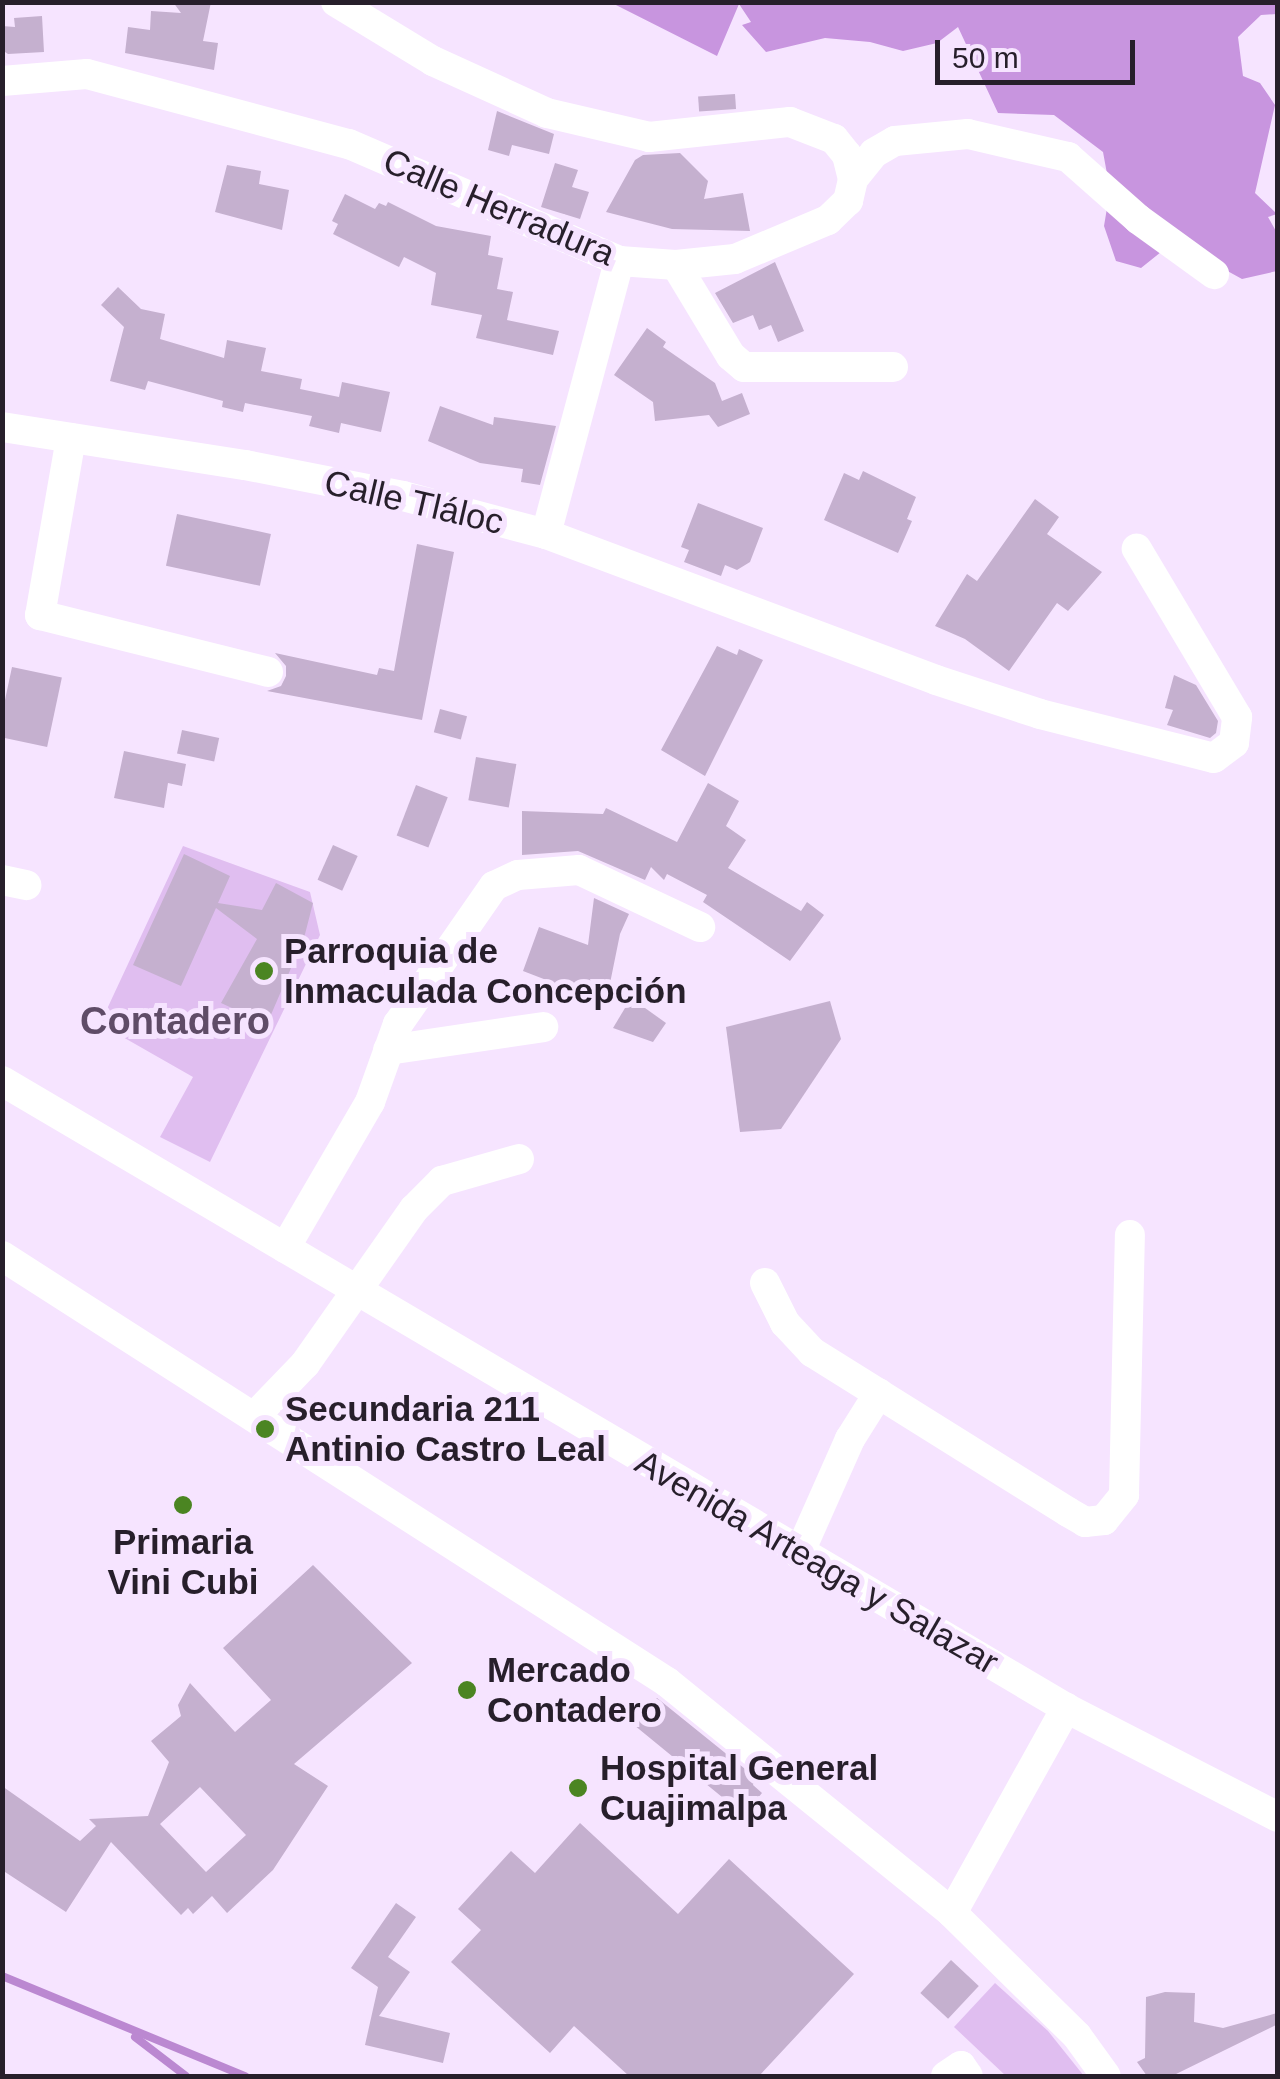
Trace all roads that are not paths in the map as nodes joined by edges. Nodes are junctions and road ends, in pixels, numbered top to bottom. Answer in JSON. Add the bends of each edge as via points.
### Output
{"nodes":[{"id":1,"x":336,"y":2,"type":"edge"},
{"id":2,"x":2,"y":80,"type":"edge"},
{"id":3,"x":853,"y":180,"type":"junction"},
{"id":4,"x":619,"y":261,"type":"junction"},
{"id":5,"x":676,"y":265,"type":"junction"},
{"id":6,"x":1214,"y":274,"type":"dead end"},
{"id":7,"x":894,"y":367,"type":"dead end"},
{"id":8,"x":2,"y":428,"type":"edge"},
{"id":9,"x":71,"y":438,"type":"junction"},
{"id":10,"x":546,"y":534,"type":"junction"},
{"id":11,"x":1137,"y":549,"type":"dead end"},
{"id":12,"x":268,"y":672,"type":"dead end"},
{"id":13,"x":700,"y":928,"type":"dead end"},
{"id":14,"x":543,"y":1027,"type":"dead end"},
{"id":15,"x":388,"y":1050,"type":"junction"},
{"id":16,"x":2,"y":1081,"type":"edge"},
{"id":17,"x":519,"y":1159,"type":"dead end"},
{"id":18,"x":1130,"y":1234,"type":"dead end"},
{"id":19,"x":285,"y":1248,"type":"junction"},
{"id":20,"x":2,"y":1256,"type":"edge"},
{"id":21,"x":765,"y":1283,"type":"dead end"},
{"id":22,"x":360,"y":1292,"type":"junction"},
{"id":23,"x":879,"y":1393,"type":"junction"},
{"id":24,"x":254,"y":1417,"type":"junction"},
{"id":25,"x":799,"y":1554,"type":"junction"},
{"id":26,"x":1066,"y":1708,"type":"junction"},
{"id":27,"x":1278,"y":1817,"type":"edge"},
{"id":28,"x":952,"y":1913,"type":"junction"},
{"id":29,"x":1106,"y":2076,"type":"edge"}],
"edges":[{"from":1,"to":3,"type":"street","via":[[434,61],[547,114],[648,137],[790,122],[834,139],[847,155]]},
{"from":2,"to":4,"type":"street","name":"Calle Herradura","via":[[87,74],[350,144]]},
{"from":3,"to":5,"type":"street","name":"Calle Herradura","via":[[839,213],[804,232],[735,259]]},
{"from":3,"to":6,"type":"street","name":"Calle Herradura","via":[[874,153],[895,141],[968,134],[1068,157]]},
{"from":4,"to":5,"type":"street","name":"Calle Herradura"},
{"from":4,"to":10,"type":"street","name":"Calle Tláloc"},
{"from":5,"to":7,"type":"street","via":[[730,356],[744,367]]},
{"from":8,"to":9,"type":"street","name":"Calle Tláloc"},
{"from":9,"to":10,"type":"street","name":"Calle Tláloc","via":[[404,496]]},
{"from":9,"to":12,"type":"street","via":[[40,615]]},
{"from":10,"to":11,"type":"street","via":[[1023,708],[1214,758],[1226,753],[1237,718]]},
{"from":13,"to":15,"type":"street","via":[[580,870],[518,875],[494,886],[398,1024]]},
{"from":14,"to":15,"type":"street"},
{"from":15,"to":19,"type":"street","via":[[370,1102]]},
{"from":16,"to":19,"type":"street","name":"Avenida Arteaga y Salazar"},
{"from":17,"to":22,"type":"street","via":[[442,1182],[414,1209]]},
{"from":18,"to":23,"type":"street","via":[[1124,1495],[1104,1520],[1085,1522]]},
{"from":19,"to":22,"type":"street","name":"Avenida Arteaga y Salazar"},
{"from":20,"to":24,"type":"street"},
{"from":21,"to":23,"type":"street","via":[[784,1322],[812,1352]]},
{"from":22,"to":24,"type":"street"},
{"from":22,"to":25,"type":"street","name":"Avenida Arteaga y Salazar"},
{"from":23,"to":25,"type":"street","via":[[850,1439]]},
{"from":24,"to":28,"type":"street","via":[[667,1682]]},
{"from":25,"to":26,"type":"street","name":"Avenida Arteaga y Salazar"},
{"from":26,"to":27,"type":"street","name":"Avenida Arteaga y Salazar"},
{"from":26,"to":28,"type":"street"},
{"from":28,"to":29,"type":"street","via":[[1076,2036]]}]}
